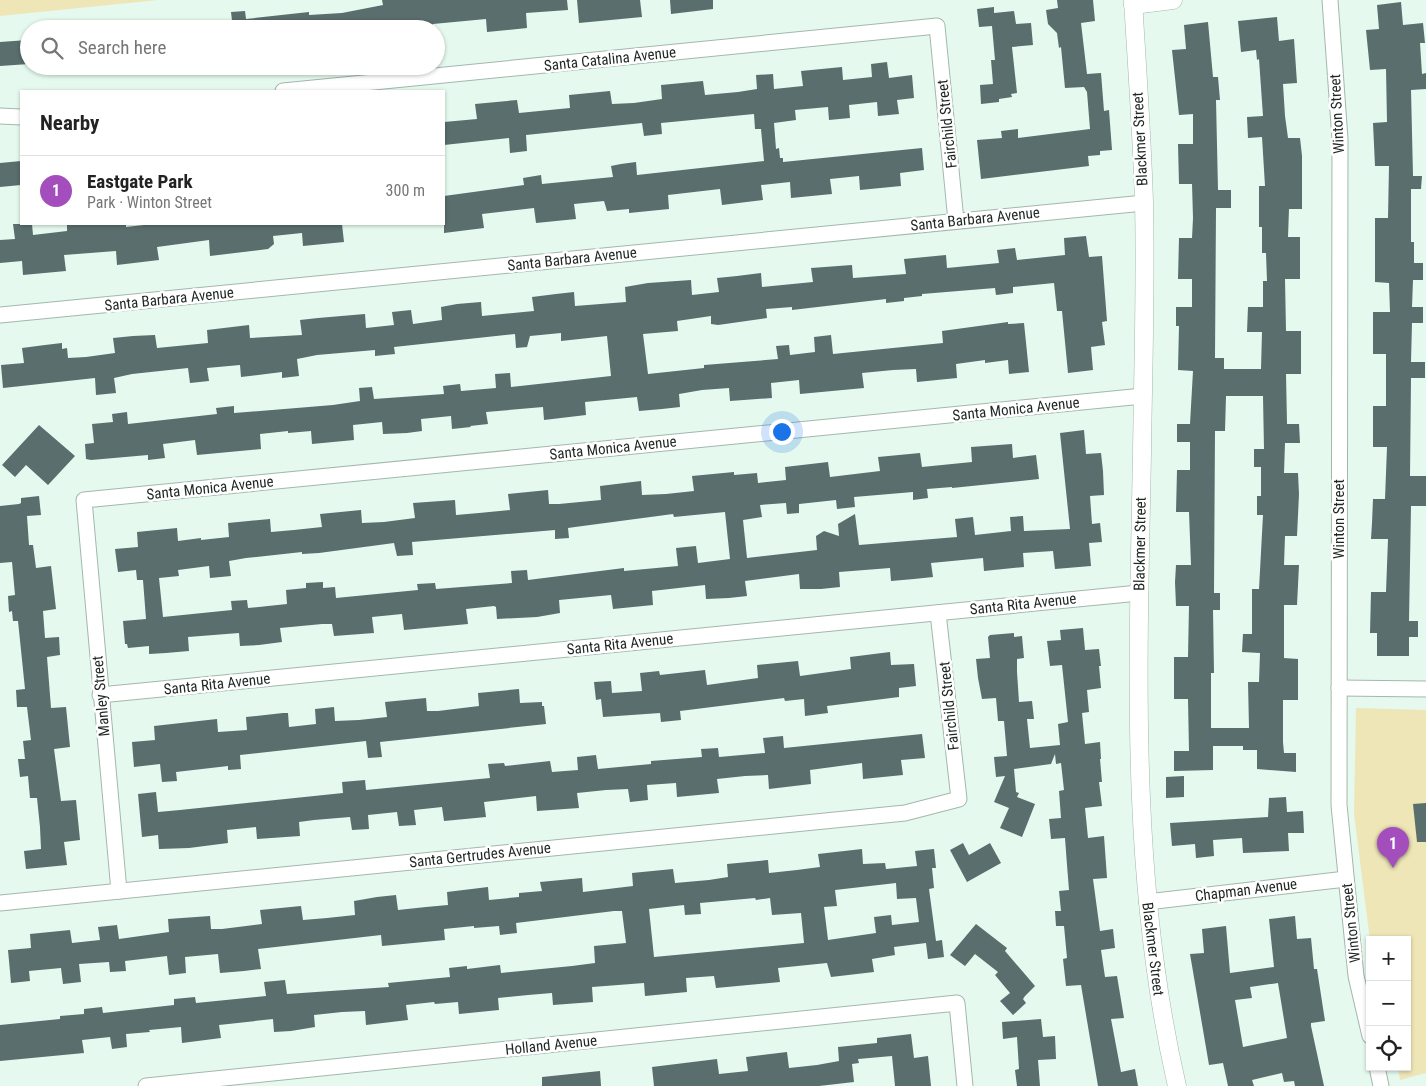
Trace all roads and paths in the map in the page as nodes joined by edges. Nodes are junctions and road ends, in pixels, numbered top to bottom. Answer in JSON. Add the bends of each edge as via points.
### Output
{"nodes":[{"id":1,"x":1173,"y":0,"type":"edge"},
{"id":2,"x":1330,"y":0,"type":"edge"},
{"id":3,"x":1133,"y":2,"type":"edge"},
{"id":4,"x":937,"y":26,"type":"joint"},
{"id":5,"x":444,"y":75,"type":"edge"},
{"id":6,"x":445,"y":75,"type":"edge"},
{"id":7,"x":293,"y":90,"type":"edge"},
{"id":8,"x":0,"y":116,"type":"edge"},
{"id":9,"x":20,"y":118,"type":"edge"},
{"id":10,"x":1144,"y":203,"type":"junction"},
{"id":11,"x":956,"y":221,"type":"junction"},
{"id":12,"x":0,"y":315,"type":"edge"},
{"id":13,"x":1143,"y":396,"type":"junction"},
{"id":14,"x":84,"y":500,"type":"joint"},
{"id":15,"x":1139,"y":593,"type":"junction"},
{"id":16,"x":938,"y":613,"type":"junction"},
{"id":17,"x":1338,"y":688,"type":"junction"},
{"id":18,"x":1426,"y":689,"type":"edge"},
{"id":19,"x":100,"y":695,"type":"junction"},
{"id":20,"x":959,"y":800,"type":"joint"},
{"id":21,"x":1346,"y":879,"type":"junction"},
{"id":22,"x":119,"y":890,"type":"junction"},
{"id":23,"x":0,"y":902,"type":"edge"},
{"id":24,"x":1147,"y":902,"type":"junction"},
{"id":25,"x":1368,"y":1026,"type":"edge"},
{"id":26,"x":1378,"y":1071,"type":"edge"},
{"id":27,"x":146,"y":1086,"type":"edge"},
{"id":28,"x":965,"y":1086,"type":"edge"},
{"id":29,"x":1178,"y":1086,"type":"edge"},
{"id":30,"x":1381,"y":1086,"type":"edge"}],
"edges":[{"from":1,"to":3,"type":"street"},
{"from":2,"to":17,"type":"street","name":"Winton Street","via":[[1340,139]]},
{"from":3,"to":10,"type":"street","name":"Blackmer Street"},
{"from":4,"to":6,"type":"street","name":"Santa Catalina Avenue"},
{"from":4,"to":11,"type":"street","name":"Fairchild Street"},
{"from":5,"to":7,"type":"street","name":"Santa Catalina Avenue"},
{"from":8,"to":9,"type":"street"},
{"from":10,"to":11,"type":"street","name":"Santa Barbara Avenue"},
{"from":10,"to":13,"type":"street","name":"Blackmer Street"},
{"from":11,"to":12,"type":"street","name":"Santa Barbara Avenue"},
{"from":13,"to":14,"type":"street","name":"Santa Monica Avenue"},
{"from":13,"to":15,"type":"street","name":"Blackmer Street"},
{"from":14,"to":19,"type":"street","name":"Manley Street"},
{"from":15,"to":16,"type":"street","name":"Santa Rita Avenue"},
{"from":15,"to":24,"type":"street","name":"Blackmer Street","via":[[1140,825]]},
{"from":16,"to":19,"type":"street","name":"Santa Rita Avenue"},
{"from":16,"to":20,"type":"street","name":"Fairchild Street"},
{"from":17,"to":18,"type":"street"},
{"from":17,"to":21,"type":"street","name":"Winton Street","via":[[1339,804]]},
{"from":19,"to":22,"type":"street","name":"Manley Street"},
{"from":20,"to":22,"type":"street","name":"Santa Gertrudes Avenue","via":[[906,813]]},
{"from":21,"to":24,"type":"street","name":"Chapman Avenue"},
{"from":21,"to":25,"type":"street","name":"Winton Street","via":[[1356,976]]},
{"from":22,"to":23,"type":"street","name":"Santa Gertrudes Avenue"},
{"from":24,"to":29,"type":"street","name":"Blackmer Street","via":[[1164,1028]]},
{"from":26,"to":30,"type":"street"},
{"from":27,"to":28,"type":"street","name":"Holland Avenue","via":[[957,1004]]}]}
